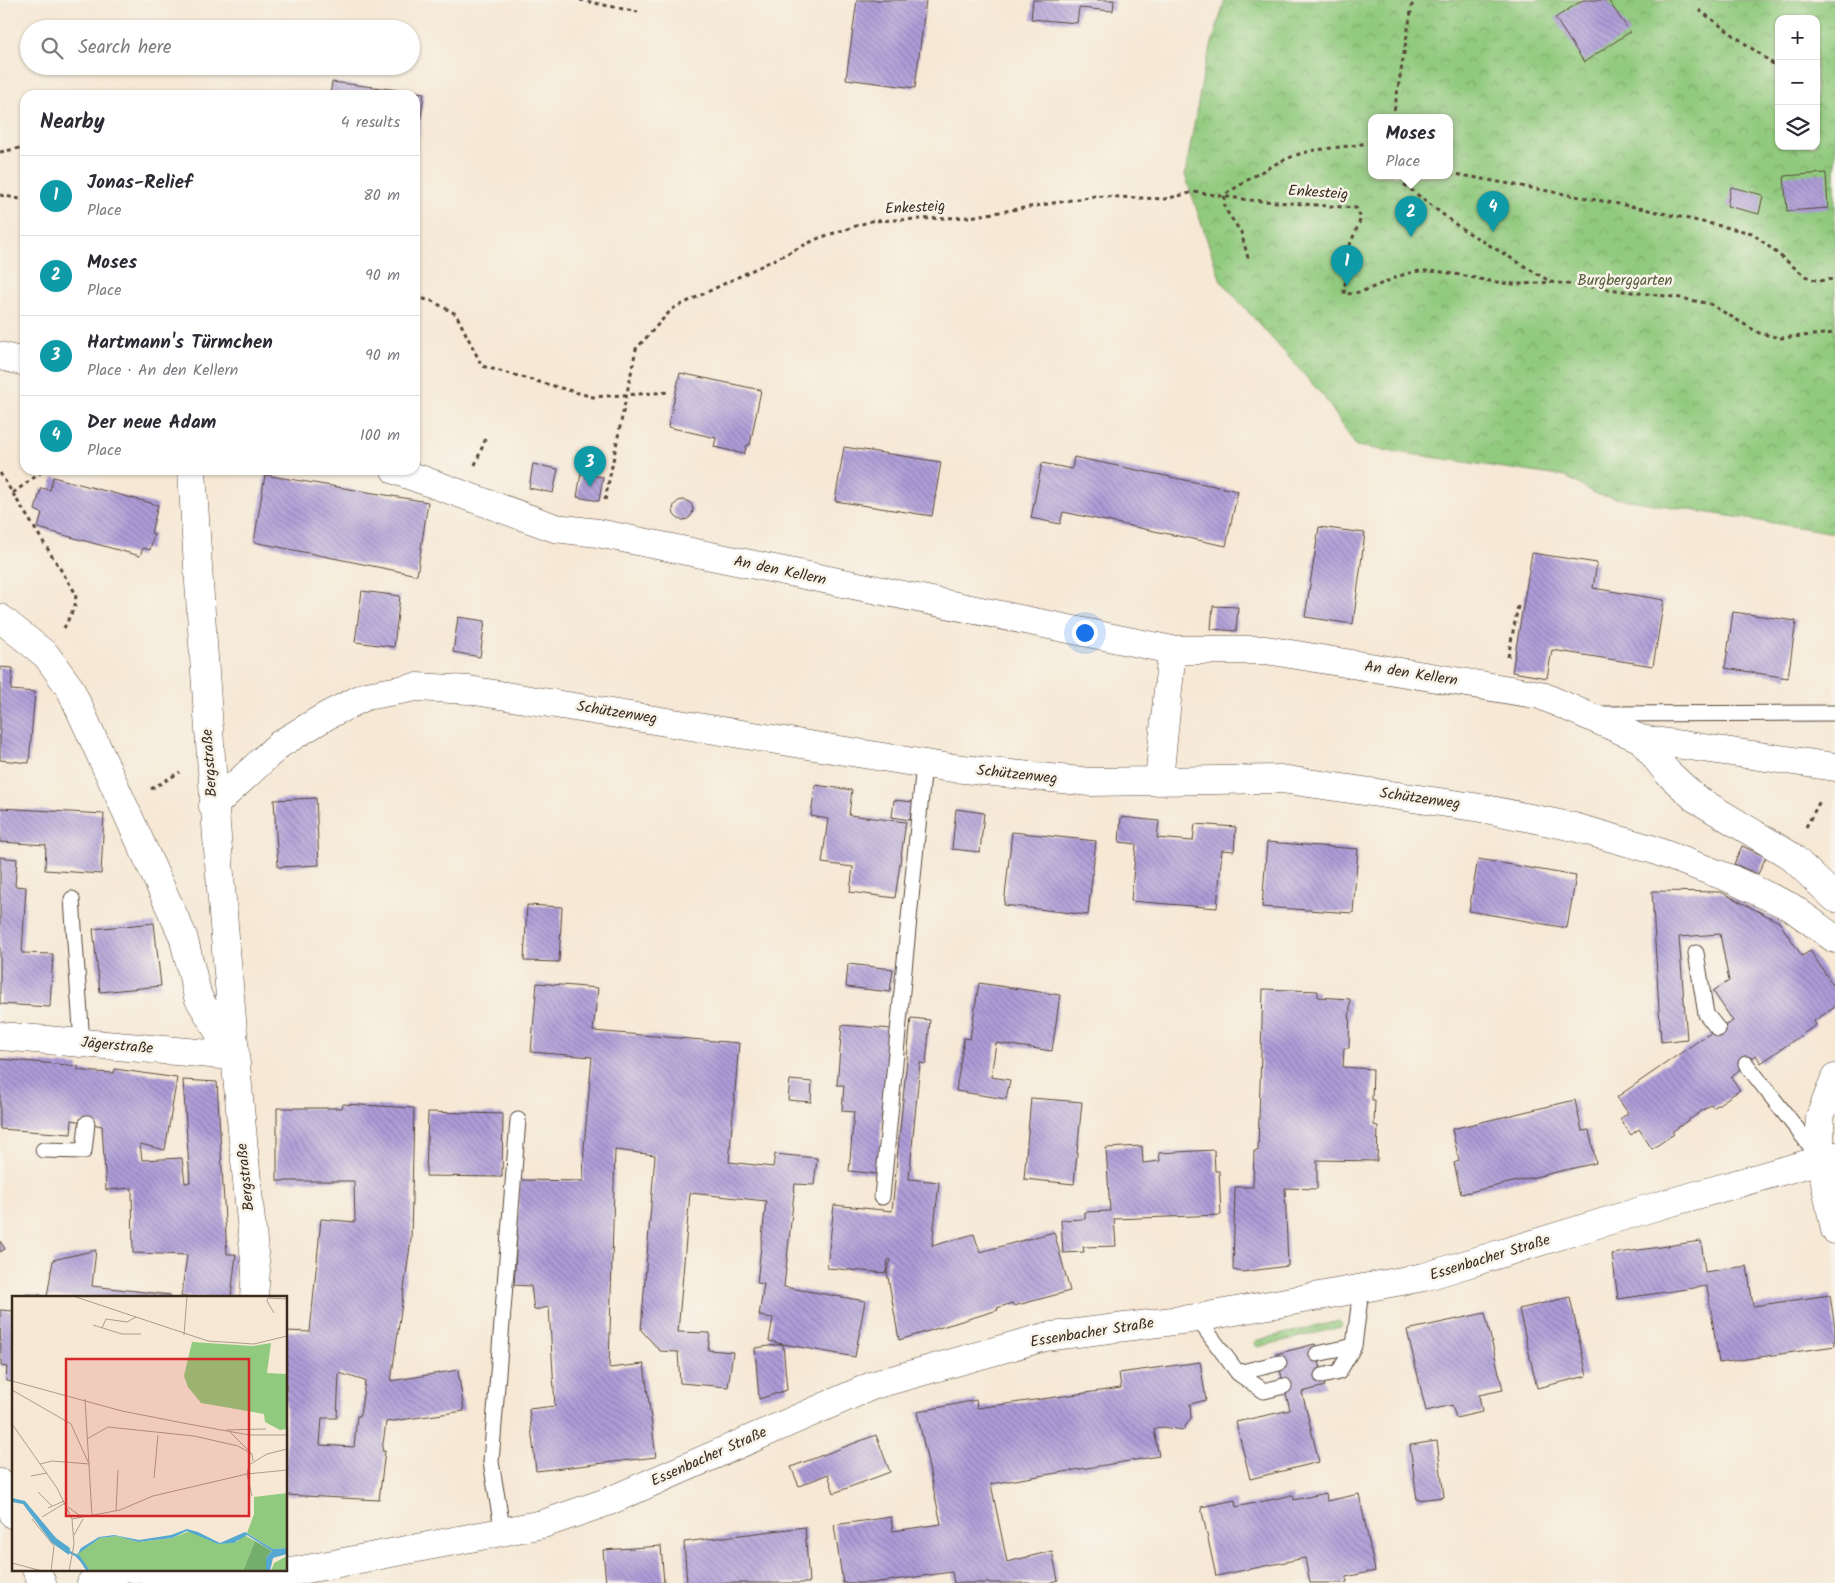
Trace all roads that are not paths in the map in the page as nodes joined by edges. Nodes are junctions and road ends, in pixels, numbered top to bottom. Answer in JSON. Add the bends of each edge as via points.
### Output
{"nodes":[{"id":1,"x":0,"y":356,"type":"edge"},
{"id":2,"x":20,"y":361,"type":"edge"},
{"id":3,"x":192,"y":475,"type":"edge"},
{"id":4,"x":409,"y":475,"type":"edge"},
{"id":5,"x":0,"y":618,"type":"edge"},
{"id":6,"x":1172,"y":650,"type":"junction"},
{"id":7,"x":1835,"y":713,"type":"edge"},
{"id":8,"x":1584,"y":714,"type":"junction"},
{"id":9,"x":1641,"y":739,"type":"junction"},
{"id":10,"x":924,"y":764,"type":"junction"},
{"id":11,"x":1835,"y":767,"type":"edge"},
{"id":12,"x":1159,"y":780,"type":"junction"},
{"id":13,"x":213,"y":806,"type":"junction"},
{"id":14,"x":1835,"y":898,"type":"edge"},
{"id":15,"x":72,"y":899,"type":"dead end"},
{"id":16,"x":1835,"y":939,"type":"edge"},
{"id":17,"x":1696,"y":953,"type":"dead end"},
{"id":18,"x":1718,"y":1029,"type":"dead end"},
{"id":19,"x":0,"y":1036,"type":"edge"},
{"id":20,"x":82,"y":1043,"type":"junction"},
{"id":21,"x":234,"y":1056,"type":"junction"},
{"id":22,"x":1746,"y":1064,"type":"dead end"},
{"id":23,"x":1835,"y":1078,"type":"edge"},
{"id":24,"x":518,"y":1120,"type":"dead end"},
{"id":25,"x":87,"y":1123,"type":"dead end"},
{"id":26,"x":43,"y":1150,"type":"dead end"},
{"id":27,"x":1828,"y":1157,"type":"edge"},
{"id":28,"x":882,"y":1197,"type":"dead end"},
{"id":29,"x":1835,"y":1230,"type":"edge"},
{"id":30,"x":1361,"y":1290,"type":"junction"},
{"id":31,"x":254,"y":1296,"type":"edge"},
{"id":32,"x":1197,"y":1318,"type":"junction"},
{"id":33,"x":1354,"y":1346,"type":"junction"},
{"id":34,"x":1317,"y":1354,"type":"dead end"},
{"id":35,"x":1279,"y":1364,"type":"dead end"},
{"id":36,"x":1238,"y":1373,"type":"junction"},
{"id":37,"x":1322,"y":1376,"type":"dead end"},
{"id":38,"x":1284,"y":1386,"type":"dead end"},
{"id":39,"x":0,"y":1467,"type":"edge"},
{"id":40,"x":12,"y":1480,"type":"edge"},
{"id":41,"x":0,"y":1483,"type":"edge"},
{"id":42,"x":12,"y":1510,"type":"edge"},
{"id":43,"x":503,"y":1533,"type":"junction"},
{"id":44,"x":36,"y":1570,"type":"edge"},
{"id":45,"x":120,"y":1570,"type":"edge"},
{"id":46,"x":150,"y":1570,"type":"edge"},
{"id":47,"x":252,"y":1577,"type":"edge"},
{"id":48,"x":42,"y":1583,"type":"edge"},
{"id":49,"x":91,"y":1583,"type":"edge"}],
"edges":[{"from":1,"to":2,"type":"street"},
{"from":3,"to":13,"type":"street","name":"Bergstraße"},
{"from":4,"to":6,"type":"street","name":"An den Kellern","via":[[556,528],[598,533]]},
{"from":5,"to":21,"type":"street","name":"Bergstraße","via":[[46,655],[70,688],[183,936],[198,997]]},
{"from":6,"to":8,"type":"street","name":"An den Kellern","via":[[1266,650],[1540,695]]},
{"from":6,"to":12,"type":"street"},
{"from":7,"to":8,"type":"lane"},
{"from":8,"to":9,"type":"street","name":"An den Kellern"},
{"from":9,"to":11,"type":"street","name":"An den Kellern"},
{"from":9,"to":14,"type":"street","name":"An den Kellern","via":[[1667,772],[1695,798],[1791,856]]},
{"from":10,"to":12,"type":"street","name":"Schützenweg","via":[[1090,782]]},
{"from":10,"to":13,"type":"street","name":"Schützenweg","via":[[540,700],[417,687],[366,696],[328,716],[280,744]]},
{"from":10,"to":28,"type":"lane"},
{"from":12,"to":16,"type":"street","name":"Schützenweg","via":[[1281,779],[1482,808],[1574,827],[1651,849],[1729,878],[1791,906]]},
{"from":13,"to":21,"type":"street","name":"Bergstraße"},
{"from":15,"to":20,"type":"lane"},
{"from":17,"to":18,"type":"lane","via":[[1706,1014]]},
{"from":19,"to":20,"type":"street","name":"Jägerstraße"},
{"from":20,"to":21,"type":"street","name":"Jägerstraße"},
{"from":21,"to":31,"type":"street","name":"Bergstraße","via":[[256,1270]]},
{"from":22,"to":27,"type":"lane"},
{"from":23,"to":27,"type":"street","via":[[1820,1117]]},
{"from":24,"to":43,"type":"lane","via":[[491,1462]]},
{"from":25,"to":26,"type":"lane","via":[[84,1151]]},
{"from":27,"to":29,"type":"street"},
{"from":27,"to":30,"type":"street","name":"Essenbacher Straße","via":[[1424,1278]]},
{"from":30,"to":32,"type":"street","name":"Essenbacher Straße"},
{"from":30,"to":33,"type":"lane"},
{"from":32,"to":36,"type":"lane"},
{"from":32,"to":43,"type":"street","name":"Essenbacher Straße","via":[[1045,1337],[874,1385],[607,1502],[543,1524]]},
{"from":33,"to":34,"type":"lane"},
{"from":33,"to":37,"type":"lane","via":[[1339,1372]]},
{"from":35,"to":36,"type":"lane"},
{"from":36,"to":38,"type":"lane","via":[[1264,1391]]},
{"from":39,"to":40,"type":"street"},
{"from":41,"to":42,"type":"street"},
{"from":43,"to":47,"type":"street","name":"Essenbacher Straße"},
{"from":44,"to":48,"type":"street"},
{"from":45,"to":49,"type":"street"},
{"from":46,"to":47,"type":"street","name":"Essenbacher Straße"}]}
